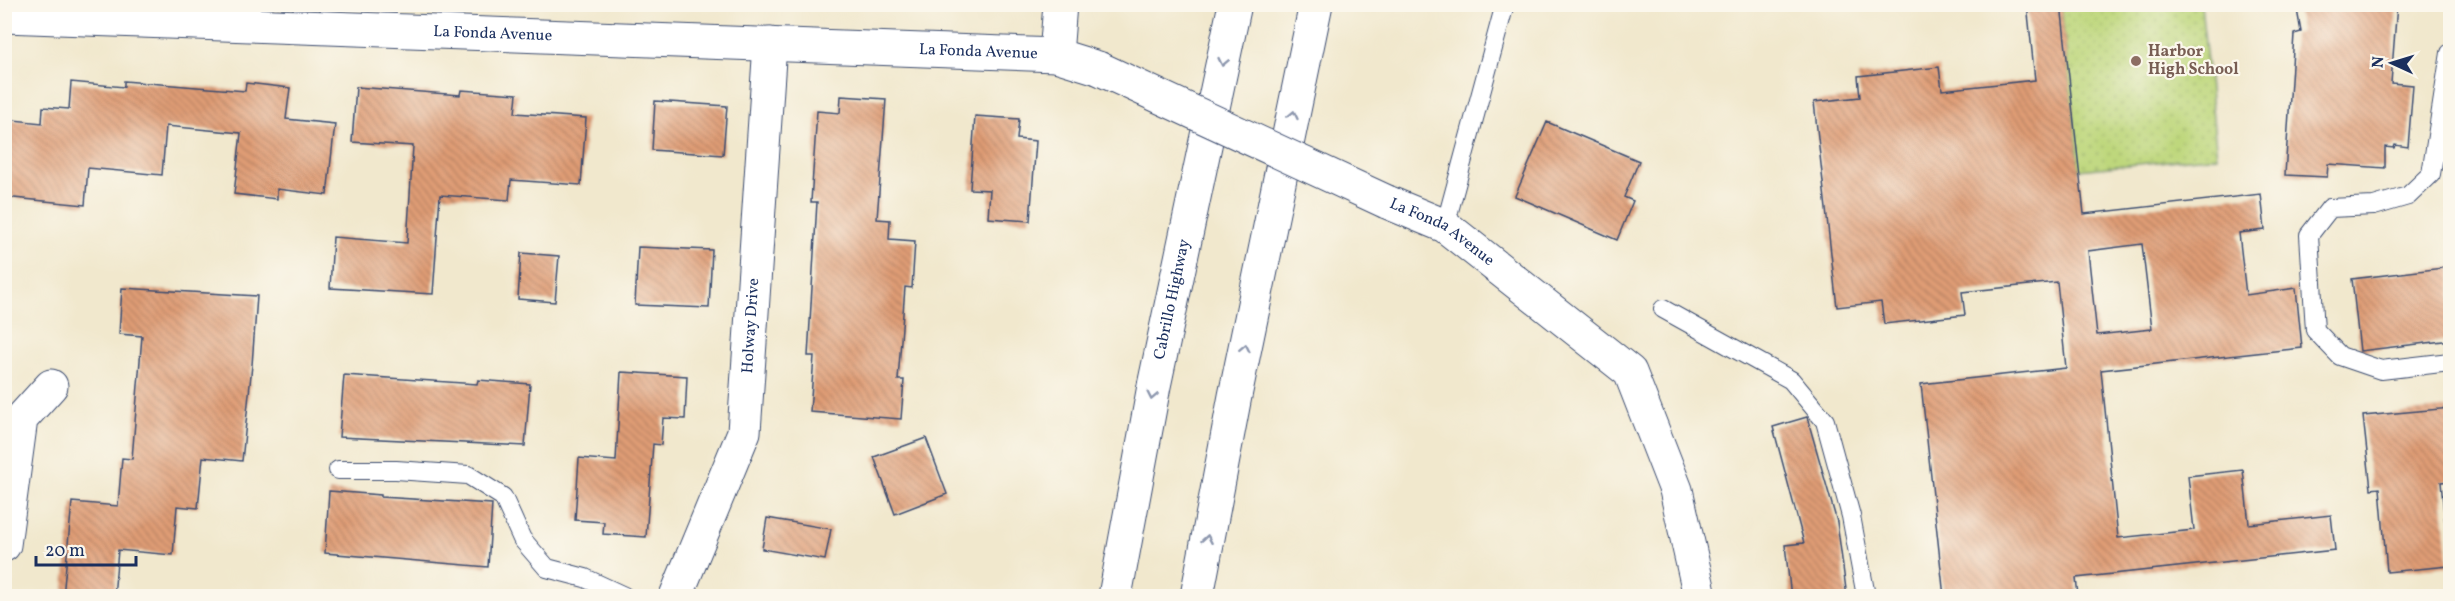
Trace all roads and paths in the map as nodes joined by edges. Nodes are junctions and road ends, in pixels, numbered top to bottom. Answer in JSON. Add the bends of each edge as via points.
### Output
{"nodes":[{"id":1,"x":1060,"y":4,"type":"edge"},
{"id":2,"x":1235,"y":4,"type":"edge"},
{"id":3,"x":1316,"y":4,"type":"edge"},
{"id":4,"x":1505,"y":4,"type":"edge"},
{"id":5,"x":4,"y":16,"type":"edge"},
{"id":6,"x":770,"y":44,"type":"junction"},
{"id":7,"x":2451,"y":53,"type":"edge"},
{"id":8,"x":1056,"y":55,"type":"junction"},
{"id":9,"x":1444,"y":226,"type":"junction"},
{"id":10,"x":1664,"y":309,"type":"dead end"},
{"id":11,"x":2451,"y":362,"type":"edge"},
{"id":12,"x":51,"y":386,"type":"dead end"},
{"id":13,"x":338,"y":470,"type":"dead end"},
{"id":14,"x":4,"y":545,"type":"edge"},
{"id":15,"x":624,"y":597,"type":"edge"},
{"id":16,"x":676,"y":597,"type":"edge"},
{"id":17,"x":1115,"y":597,"type":"edge"},
{"id":18,"x":1197,"y":597,"type":"edge"},
{"id":19,"x":1700,"y":597,"type":"edge"},
{"id":20,"x":1866,"y":597,"type":"edge"}],
"edges":[{"from":1,"to":8,"type":"main road"},
{"from":2,"to":17,"type":"main road","name":"Cabrillo Highway","one_way":true,"via":[[1154,386]]},
{"from":18,"to":3,"type":"main road","one_way":true},
{"from":4,"to":9,"type":"lane"},
{"from":5,"to":6,"type":"main road","name":"La Fonda Avenue"},
{"from":6,"to":8,"type":"main road","name":"La Fonda Avenue"},
{"from":6,"to":16,"type":"main road","name":"Holway Drive","via":[[744,432]]},
{"from":7,"to":11,"type":"lane","via":[[2431,174],[2408,196],[2374,206],[2330,208],[2309,235],[2315,330],[2340,356],[2381,370]]},
{"from":8,"to":9,"type":"main road","name":"La Fonda Avenue","bridge":true,"via":[[1098,68]]},
{"from":9,"to":19,"type":"main road","name":"La Fonda Avenue","via":[[1630,372],[1676,490]]},
{"from":10,"to":20,"type":"lane","via":[[1791,380],[1825,421],[1851,516]]},
{"from":12,"to":14,"type":"main road","via":[[21,419]]},
{"from":13,"to":15,"type":"lane","via":[[468,475],[503,497],[522,539],[547,568],[585,578]]}]}
